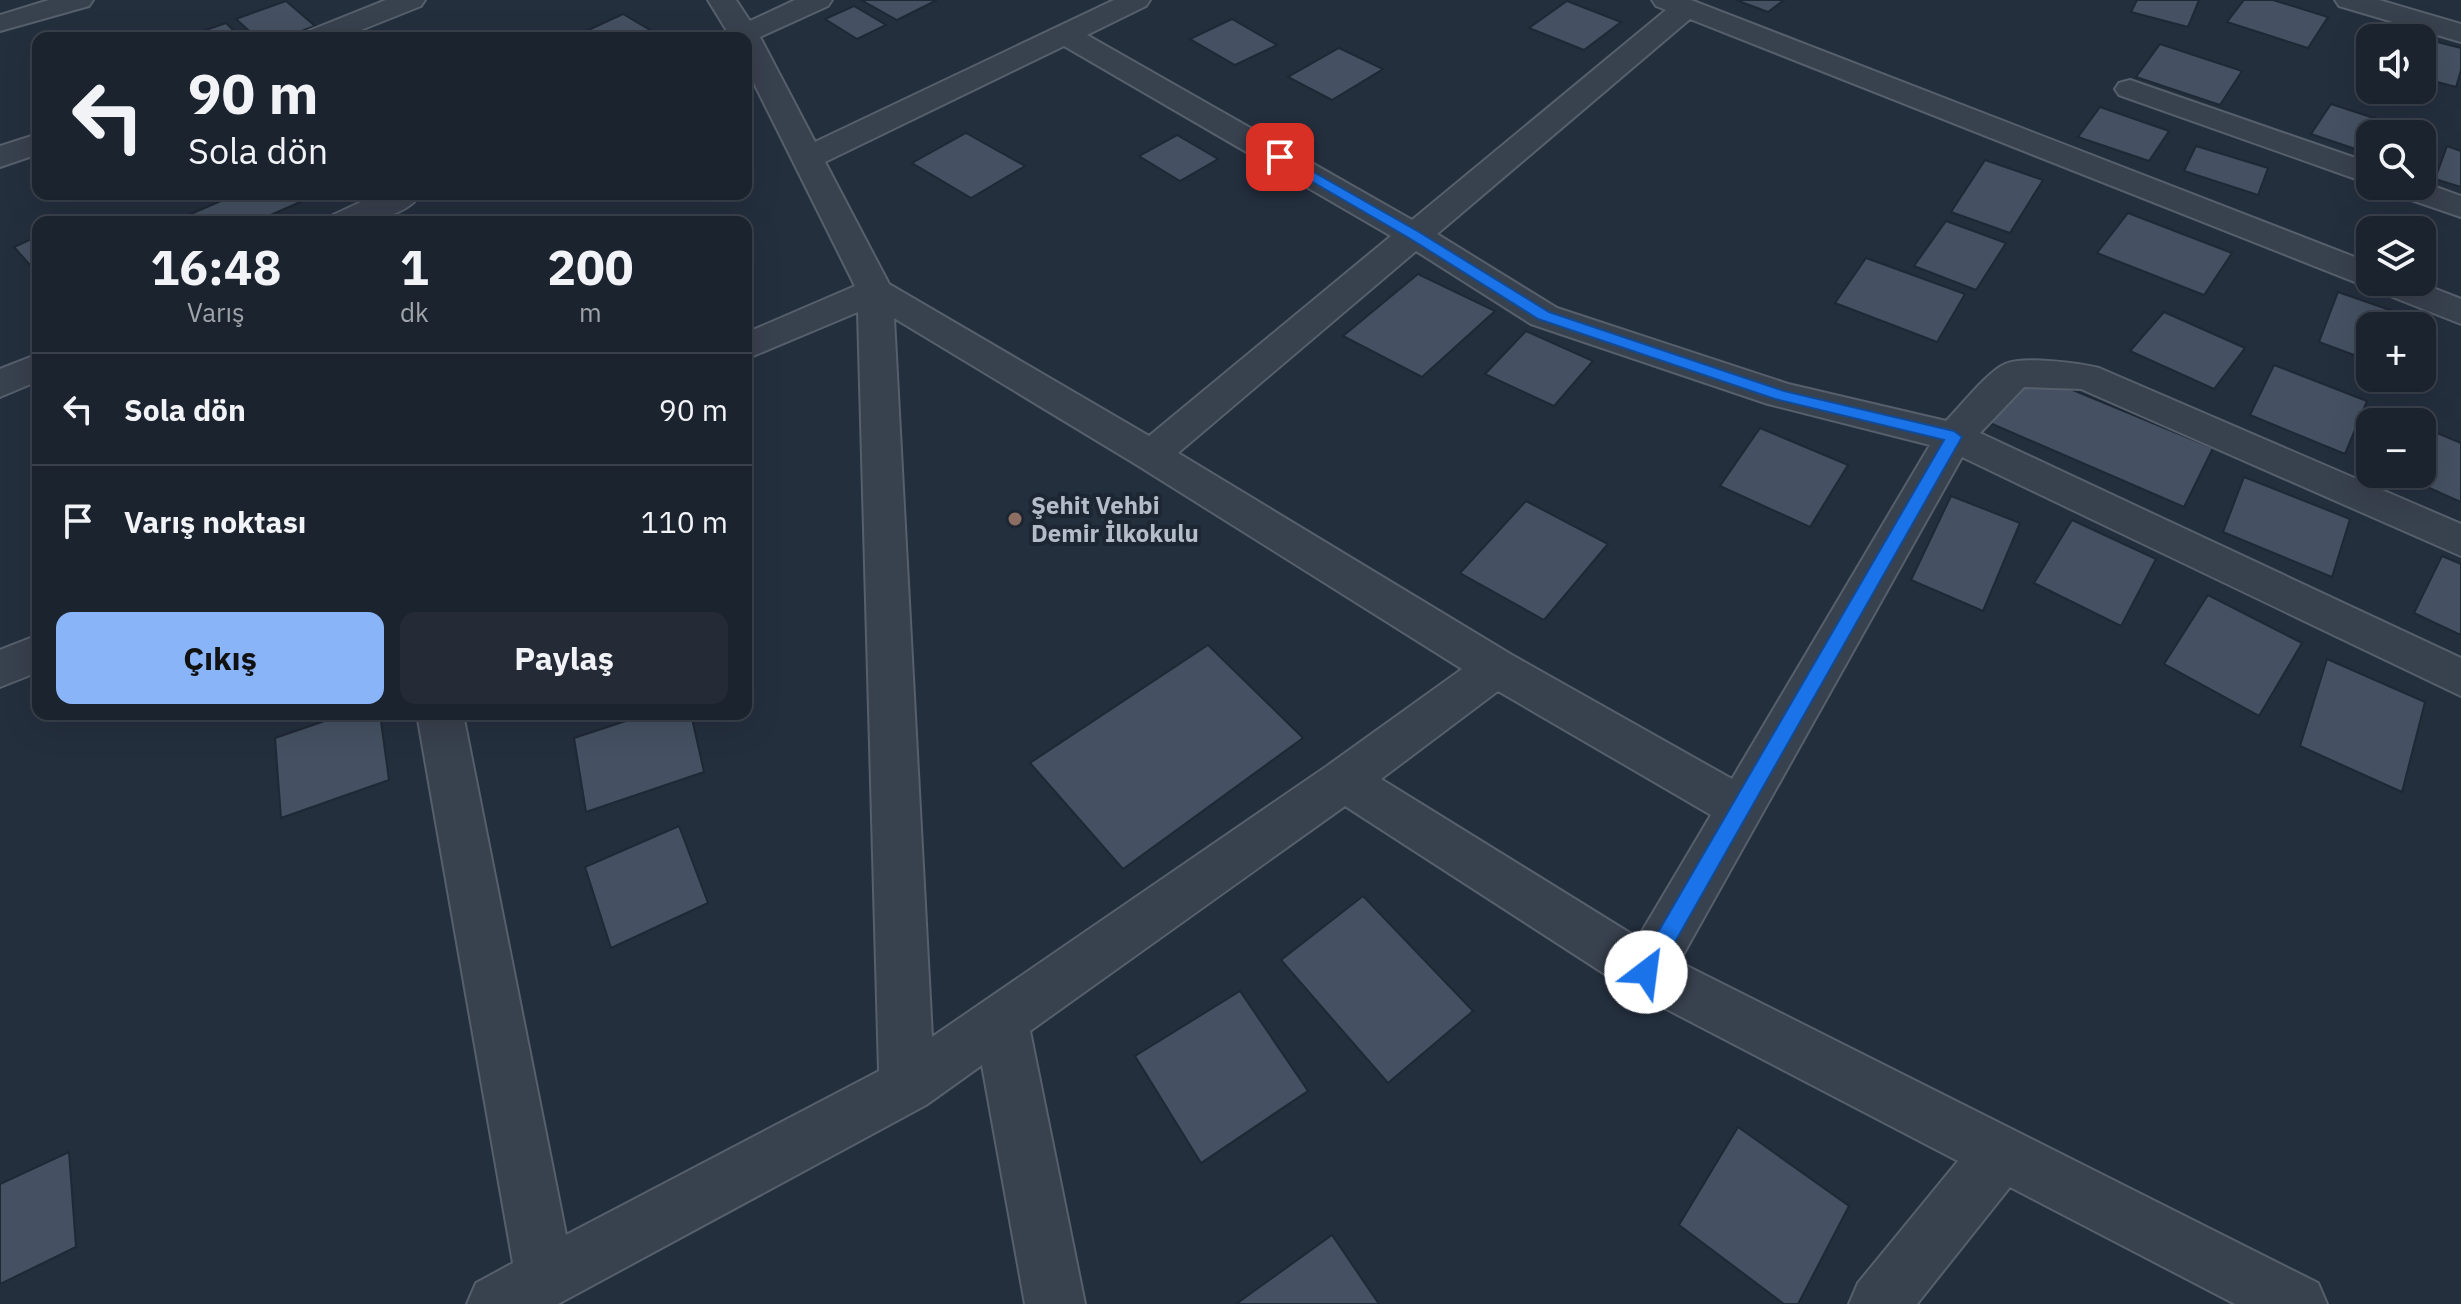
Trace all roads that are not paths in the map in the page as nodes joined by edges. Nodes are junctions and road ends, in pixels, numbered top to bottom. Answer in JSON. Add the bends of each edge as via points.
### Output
{"nodes":[{"id":1,"x":79,"y":0,"type":"edge"},
{"id":2,"x":411,"y":0,"type":"edge"},
{"id":3,"x":722,"y":0,"type":"edge"},
{"id":4,"x":818,"y":0,"type":"edge"},
{"id":5,"x":1136,"y":0,"type":"edge"},
{"id":6,"x":2349,"y":0,"type":"edge"},
{"id":7,"x":1675,"y":4,"type":"edge"},
{"id":8,"x":3,"y":18,"type":"edge"},
{"id":9,"x":331,"y":32,"type":"edge"},
{"id":10,"x":737,"y":32,"type":"edge"},
{"id":11,"x":748,"y":32,"type":"edge"},
{"id":12,"x":2461,"y":33,"type":"edge"},
{"id":13,"x":1065,"y":34,"type":"junction"},
{"id":14,"x":752,"y":59,"type":"edge"},
{"id":15,"x":2130,"y":89,"type":"dead end"},
{"id":16,"x":32,"y":145,"type":"edge"},
{"id":17,"x":0,"y":157,"type":"edge"},
{"id":18,"x":808,"y":158,"type":"junction"},
{"id":19,"x":2356,"y":169,"type":"edge"},
{"id":20,"x":2436,"y":198,"type":"edge"},
{"id":21,"x":392,"y":200,"type":"edge"},
{"id":22,"x":2461,"y":207,"type":"edge"},
{"id":23,"x":358,"y":216,"type":"edge"},
{"id":24,"x":1414,"y":235,"type":"junction"},
{"id":25,"x":2356,"y":271,"type":"edge"},
{"id":26,"x":875,"y":291,"type":"junction"},
{"id":27,"x":2420,"y":296,"type":"edge"},
{"id":28,"x":2461,"y":312,"type":"edge"},
{"id":29,"x":752,"y":344,"type":"edge"},
{"id":30,"x":32,"y":369,"type":"edge"},
{"id":31,"x":0,"y":384,"type":"edge"},
{"id":32,"x":1954,"y":437,"type":"junction"},
{"id":33,"x":1151,"y":455,"type":"junction"},
{"id":34,"x":2461,"y":541,"type":"edge"},
{"id":35,"x":32,"y":656,"type":"edge"},
{"id":36,"x":1496,"y":668,"type":"junction"},
{"id":37,"x":0,"y":669,"type":"edge"},
{"id":38,"x":2461,"y":678,"type":"edge"},
{"id":39,"x":441,"y":720,"type":"edge"},
{"id":40,"x":1344,"y":780,"type":"junction"},
{"id":41,"x":1740,"y":807,"type":"junction"},
{"id":42,"x":1646,"y":972,"type":"junction"},
{"id":43,"x":1001,"y":1020,"type":"junction"},
{"id":44,"x":907,"y":1086,"type":"junction"},
{"id":45,"x":2001,"y":1153,"type":"junction"},
{"id":46,"x":545,"y":1278,"type":"junction"},
{"id":47,"x":497,"y":1304,"type":"edge"},
{"id":48,"x":1055,"y":1304,"type":"edge"},
{"id":49,"x":1879,"y":1304,"type":"edge"},
{"id":50,"x":2297,"y":1304,"type":"edge"}],
"edges":[{"from":1,"to":8,"type":"street"},
{"from":2,"to":9,"type":"street"},
{"from":3,"to":10,"type":"street"},
{"from":4,"to":11,"type":"street"},
{"from":5,"to":13,"type":"street"},
{"from":6,"to":12,"type":"street"},
{"from":7,"to":24,"type":"street"},
{"from":7,"to":25,"type":"street"},
{"from":13,"to":18,"type":"street"},
{"from":13,"to":24,"type":"street"},
{"from":14,"to":18,"type":"street"},
{"from":15,"to":19,"type":"street"},
{"from":16,"to":17,"type":"street"},
{"from":18,"to":26,"type":"street"},
{"from":20,"to":22,"type":"street"},
{"from":21,"to":23,"type":"street"},
{"from":24,"to":32,"type":"street","via":[[1544,316],[1781,395]]},
{"from":24,"to":33,"type":"street"},
{"from":26,"to":29,"type":"street"},
{"from":26,"to":33,"type":"street"},
{"from":26,"to":44,"type":"street"},
{"from":27,"to":28,"type":"street"},
{"from":30,"to":31,"type":"street"},
{"from":32,"to":34,"type":"street","via":[[2015,374],[2086,377]]},
{"from":32,"to":38,"type":"street"},
{"from":32,"to":41,"type":"street"},
{"from":33,"to":36,"type":"street"},
{"from":35,"to":37,"type":"street"},
{"from":36,"to":40,"type":"street"},
{"from":36,"to":41,"type":"street"},
{"from":39,"to":46,"type":"street"},
{"from":40,"to":42,"type":"street"},
{"from":40,"to":43,"type":"street"},
{"from":41,"to":42,"type":"street"},
{"from":42,"to":45,"type":"street"},
{"from":43,"to":44,"type":"street"},
{"from":43,"to":48,"type":"street"},
{"from":44,"to":46,"type":"street"},
{"from":45,"to":49,"type":"street"},
{"from":45,"to":50,"type":"street"},
{"from":46,"to":47,"type":"street"}]}
